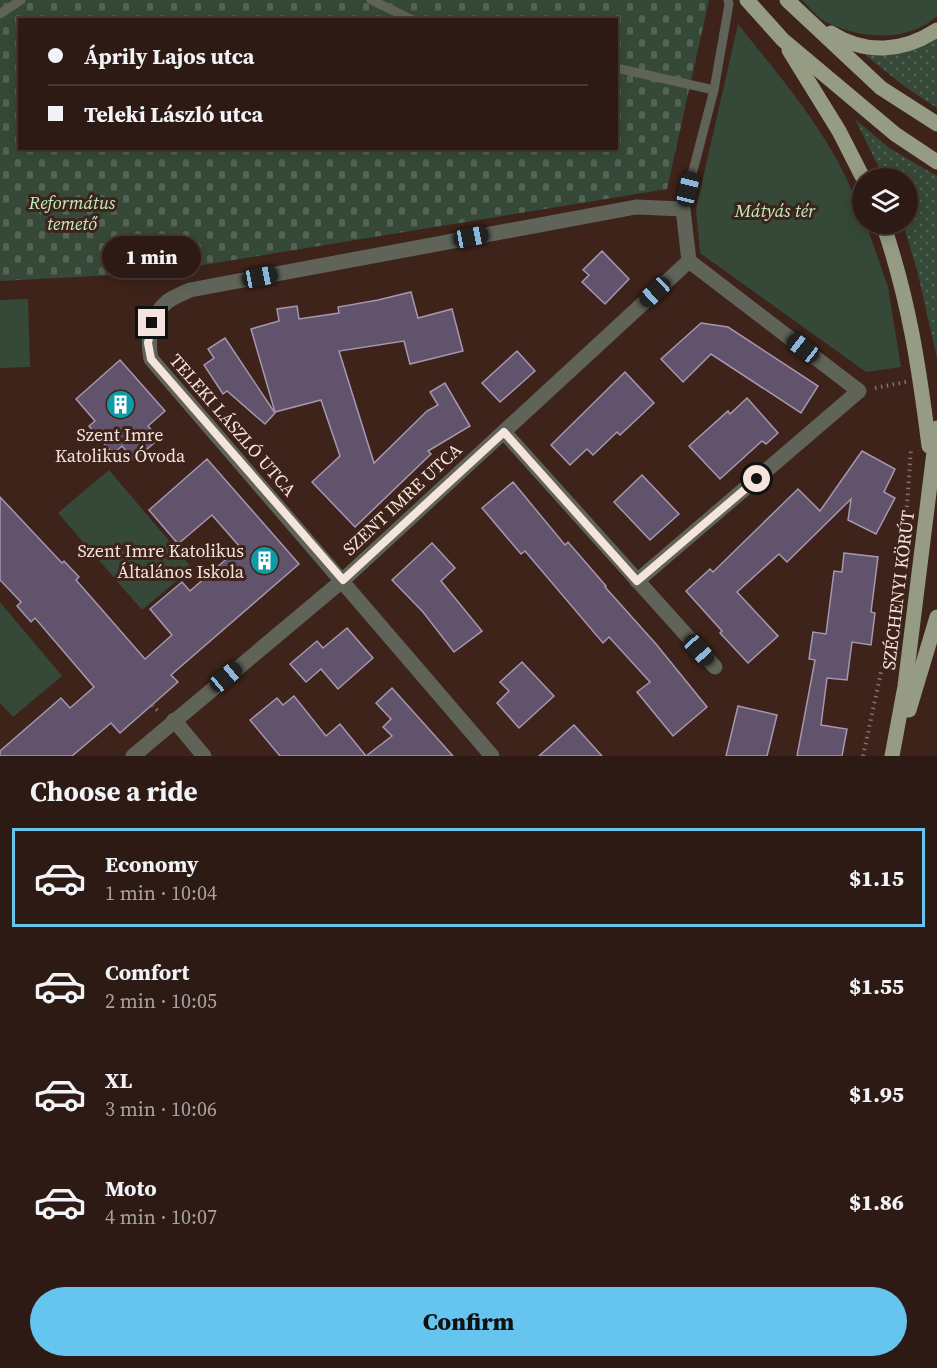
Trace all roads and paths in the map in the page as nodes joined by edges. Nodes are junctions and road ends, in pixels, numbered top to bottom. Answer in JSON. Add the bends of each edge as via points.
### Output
{"nodes":[{"id":1,"x":21,"y":0,"type":"edge"},
{"id":2,"x":371,"y":0,"type":"edge"},
{"id":3,"x":728,"y":0,"type":"edge"},
{"id":4,"x":747,"y":0,"type":"edge"},
{"id":5,"x":788,"y":0,"type":"edge"},
{"id":6,"x":0,"y":14,"type":"edge"},
{"id":7,"x":409,"y":18,"type":"edge"},
{"id":8,"x":809,"y":20,"type":"junction"},
{"id":9,"x":937,"y":30,"type":"edge"},
{"id":10,"x":783,"y":40,"type":"junction"},
{"id":11,"x":618,"y":68,"type":"edge"},
{"id":12,"x":714,"y":90,"type":"junction"},
{"id":13,"x":937,"y":124,"type":"edge"},
{"id":14,"x":937,"y":162,"type":"edge"},
{"id":15,"x":858,"y":168,"type":"edge"},
{"id":16,"x":683,"y":209,"type":"junction"},
{"id":17,"x":887,"y":234,"type":"edge"},
{"id":18,"x":689,"y":261,"type":"junction"},
{"id":19,"x":909,"y":381,"type":"dead end"},
{"id":20,"x":859,"y":391,"type":"junction"},
{"id":21,"x":937,"y":428,"type":"edge"},
{"id":22,"x":504,"y":432,"type":"junction"},
{"id":23,"x":932,"y":467,"type":"junction"},
{"id":24,"x":910,"y":476,"type":"dead end"},
{"id":25,"x":906,"y":521,"type":"dead end"},
{"id":26,"x":343,"y":580,"type":"junction"},
{"id":27,"x":637,"y":581,"type":"junction"},
{"id":28,"x":898,"y":590,"type":"dead end"},
{"id":29,"x":937,"y":617,"type":"edge"},
{"id":30,"x":715,"y":667,"type":"dead end"},
{"id":31,"x":174,"y":720,"type":"junction"},
{"id":32,"x":132,"y":756,"type":"edge"},
{"id":33,"x":204,"y":756,"type":"edge"},
{"id":34,"x":492,"y":756,"type":"edge"},
{"id":35,"x":863,"y":756,"type":"edge"},
{"id":36,"x":893,"y":756,"type":"edge"}],
"edges":[{"from":1,"to":6,"type":"lane"},
{"from":2,"to":7,"type":"lane"},
{"from":3,"to":12,"type":"lane"},
{"from":4,"to":10,"type":"main road"},
{"from":5,"to":8,"type":"main road"},
{"from":8,"to":9,"type":"main road","via":[[845,42],[868,48],[904,45]]},
{"from":8,"to":13,"type":"main road","via":[[881,88]]},
{"from":10,"to":14,"type":"main road","via":[[895,134]]},
{"from":10,"to":15,"type":"main road"},
{"from":11,"to":12,"type":"lane"},
{"from":12,"to":16,"type":"lane"},
{"from":16,"to":18,"type":"street"},
{"from":16,"to":26,"type":"street","name":"TELEKI LÁSZLÓ UTCA","via":[[636,207],[190,290],[166,302],[152,323],[148,343],[151,359]]},
{"from":17,"to":23,"type":"main road","via":[[910,315]]},
{"from":18,"to":20,"type":"street"},
{"from":18,"to":22,"type":"street","name":"SZENT IMRE UTCA"},
{"from":19,"to":20,"type":"path"},
{"from":20,"to":27,"type":"street"},
{"from":21,"to":23,"type":"main road","name":"SZÉCHENYI KÖRÚT"},
{"from":22,"to":26,"type":"street","name":"SZENT IMRE UTCA"},
{"from":22,"to":27,"type":"street"},
{"from":23,"to":36,"type":"main road","name":"SZÉCHENYI KÖRÚT"},
{"from":24,"to":25,"type":"path"},
{"from":26,"to":31,"type":"street","name":"SZENT IMRE UTCA"},
{"from":26,"to":34,"type":"street","name":"TELEKI LÁSZLÓ UTCA"},
{"from":27,"to":30,"type":"street"},
{"from":28,"to":35,"type":"path"},
{"from":29,"to":36,"type":"main road","name":"SZÉCHENYI KÖRÚT"},
{"from":31,"to":32,"type":"street","name":"SZENT IMRE UTCA"},
{"from":31,"to":33,"type":"street"}]}
